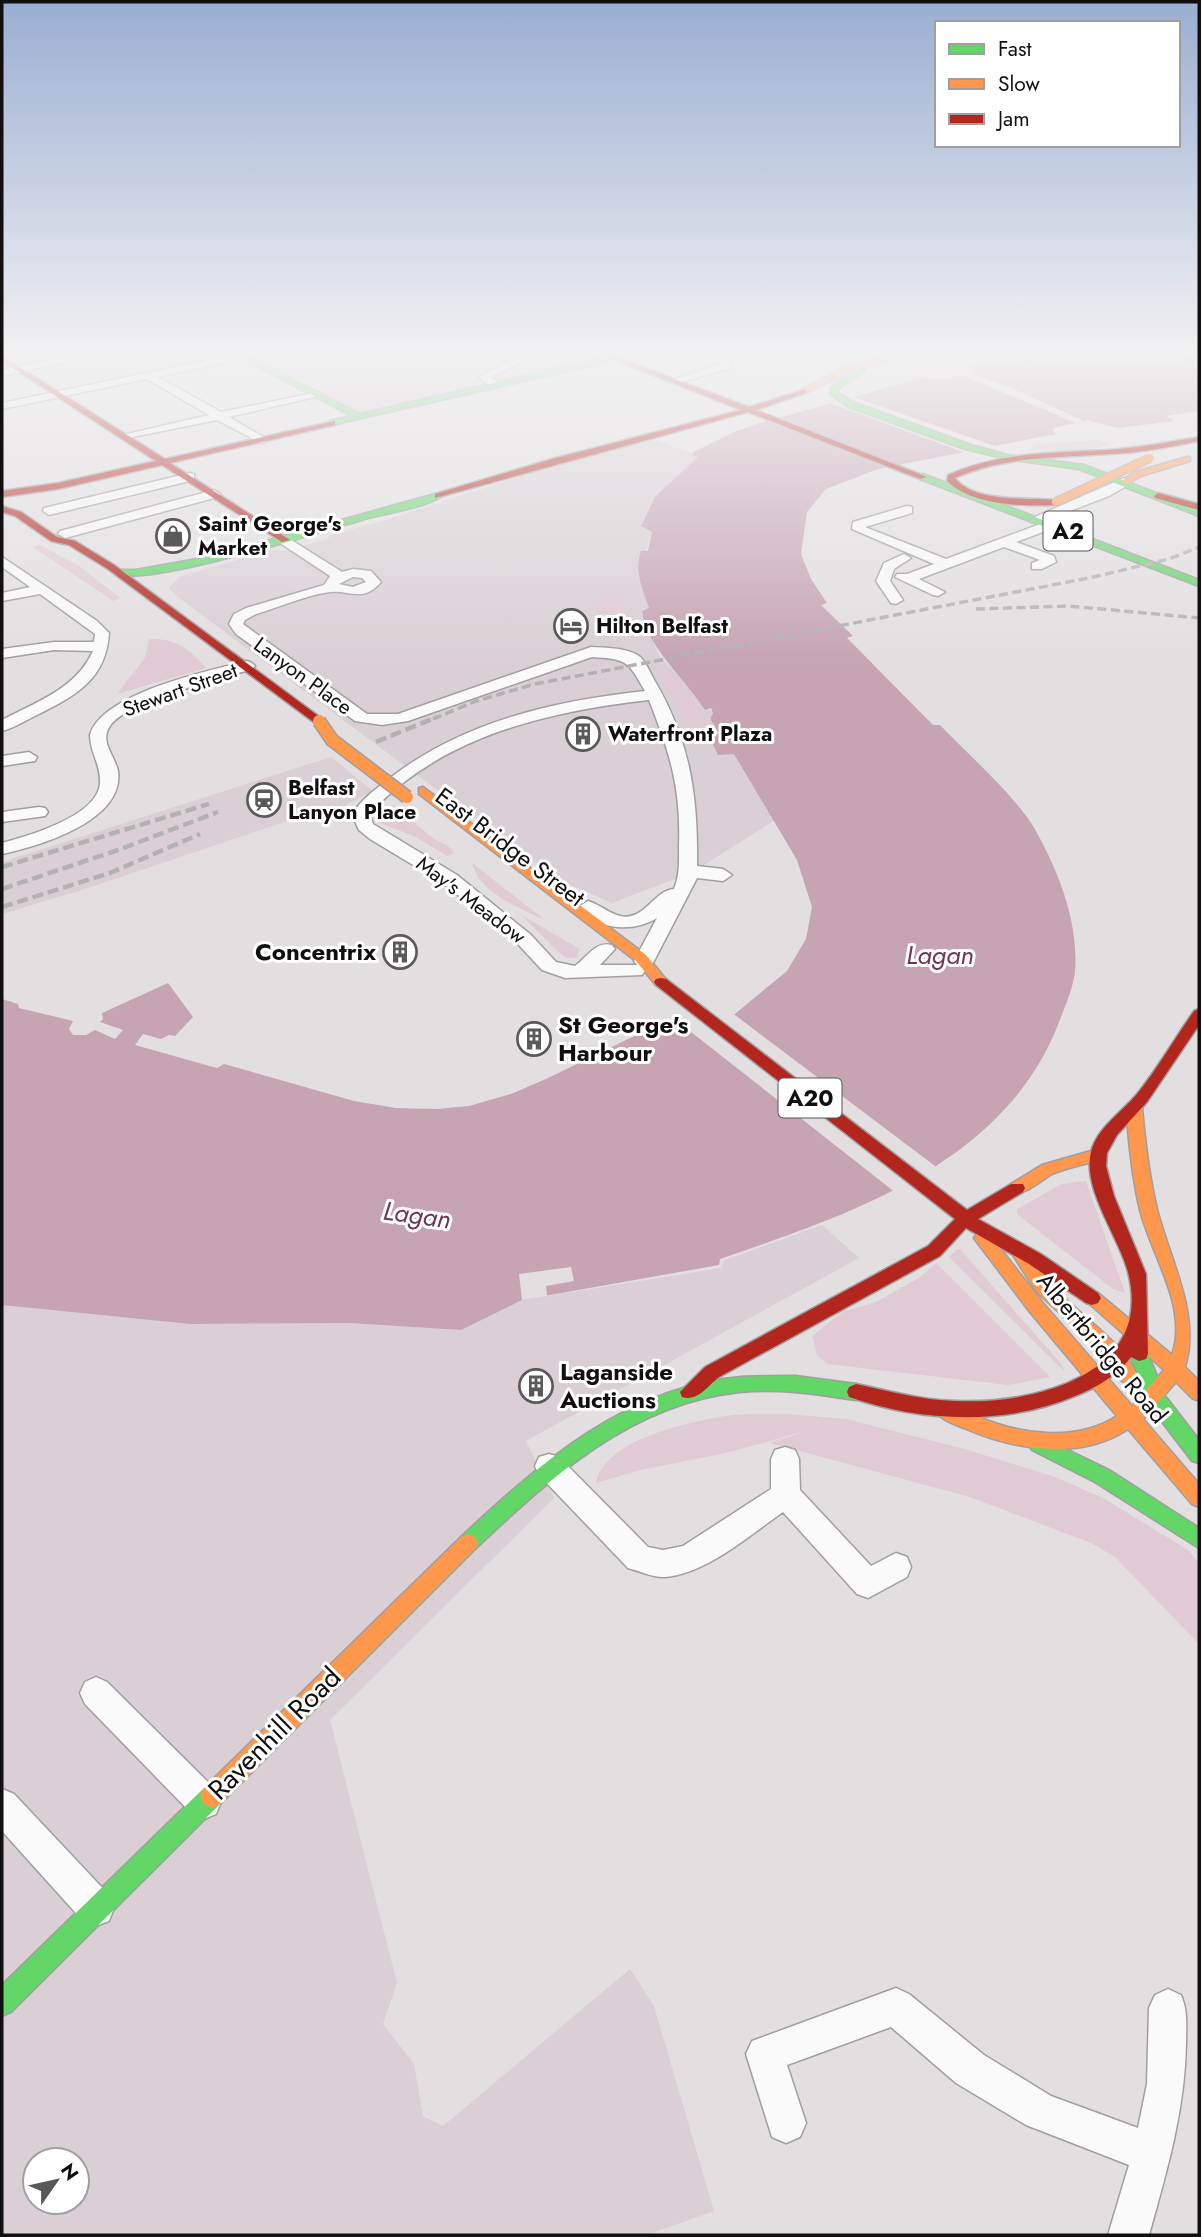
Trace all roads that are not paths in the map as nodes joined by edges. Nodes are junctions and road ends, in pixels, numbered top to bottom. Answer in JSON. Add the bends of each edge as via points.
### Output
{"nodes":[{"id":1,"x":156,"y":455,"type":"edge"},
{"id":2,"x":195,"y":455,"type":"edge"},
{"id":3,"x":576,"y":455,"type":"edge"},
{"id":4,"x":868,"y":455,"type":"edge"},
{"id":5,"x":1000,"y":455,"type":"edge"},
{"id":6,"x":1068,"y":455,"type":"edge"},
{"id":7,"x":1109,"y":455,"type":"edge"},
{"id":8,"x":1168,"y":455,"type":"edge"},
{"id":9,"x":1188,"y":455,"type":"edge"},
{"id":10,"x":1022,"y":459,"type":"junction"},
{"id":11,"x":167,"y":462,"type":"junction"},
{"id":12,"x":190,"y":477,"type":"junction"},
{"id":13,"x":1131,"y":478,"type":"junction"},
{"id":14,"x":41,"y":489,"type":"junction"},
{"id":15,"x":960,"y":490,"type":"junction"},
{"id":16,"x":2,"y":494,"type":"edge"},
{"id":17,"x":215,"y":494,"type":"junction"},
{"id":18,"x":1158,"y":495,"type":"junction"},
{"id":19,"x":1199,"y":507,"type":"edge"},
{"id":20,"x":2,"y":509,"type":"edge"},
{"id":21,"x":861,"y":510,"type":"dead end"},
{"id":22,"x":907,"y":510,"type":"dead end"},
{"id":23,"x":1199,"y":513,"type":"edge"},
{"id":24,"x":48,"y":515,"type":"junction"},
{"id":25,"x":873,"y":519,"type":"junction"},
{"id":26,"x":1043,"y":522,"type":"junction"},
{"id":27,"x":342,"y":524,"type":"junction"},
{"id":28,"x":68,"y":539,"type":"junction"},
{"id":29,"x":285,"y":540,"type":"junction"},
{"id":30,"x":1007,"y":542,"type":"junction"},
{"id":31,"x":311,"y":556,"type":"junction"},
{"id":32,"x":904,"y":558,"type":"dead end"},
{"id":33,"x":209,"y":560,"type":"junction"},
{"id":34,"x":2,"y":561,"type":"edge"},
{"id":35,"x":946,"y":564,"type":"junction"},
{"id":36,"x":1037,"y":566,"type":"dead end"},
{"id":37,"x":884,"y":569,"type":"junction"},
{"id":38,"x":119,"y":573,"type":"junction"},
{"id":39,"x":907,"y":579,"type":"junction"},
{"id":40,"x":1199,"y":581,"type":"edge"},
{"id":41,"x":43,"y":589,"type":"junction"},
{"id":42,"x":938,"y":592,"type":"dead end"},
{"id":43,"x":2,"y":597,"type":"edge"},
{"id":44,"x":896,"y":600,"type":"dead end"},
{"id":45,"x":159,"y":601,"type":"junction"},
{"id":46,"x":103,"y":647,"type":"junction"},
{"id":47,"x":73,"y":648,"type":"junction"},
{"id":48,"x":2,"y":653,"type":"edge"},
{"id":49,"x":635,"y":660,"type":"joint"},
{"id":50,"x":252,"y":670,"type":"junction"},
{"id":51,"x":68,"y":679,"type":"dead end"},
{"id":52,"x":655,"y":695,"type":"junction"},
{"id":53,"x":319,"y":721,"type":"junction"},
{"id":54,"x":2,"y":726,"type":"edge"},
{"id":55,"x":29,"y":757,"type":"dead end"},
{"id":56,"x":2,"y":761,"type":"edge"},
{"id":57,"x":39,"y":812,"type":"dead end"},
{"id":58,"x":2,"y":817,"type":"edge"},
{"id":59,"x":2,"y":849,"type":"edge"},
{"id":60,"x":688,"y":874,"type":"junction"},
{"id":61,"x":723,"y":874,"type":"dead end"},
{"id":62,"x":568,"y":901,"type":"junction"},
{"id":63,"x":605,"y":948,"type":"junction"},
{"id":64,"x":643,"y":968,"type":"junction"},
{"id":65,"x":578,"y":972,"type":"junction"},
{"id":66,"x":1199,"y":1014,"type":"edge"},
{"id":67,"x":1134,"y":1108,"type":"junction"},
{"id":68,"x":1098,"y":1155,"type":"junction"},
{"id":69,"x":920,"y":1183,"type":"joint"},
{"id":70,"x":970,"y":1222,"type":"junction"},
{"id":71,"x":1018,"y":1250,"type":"junction"},
{"id":72,"x":1182,"y":1303,"type":"junction"},
{"id":73,"x":1199,"y":1320,"type":"edge"},
{"id":74,"x":801,"y":1322,"type":"junction"},
{"id":75,"x":1136,"y":1332,"type":"junction"},
{"id":76,"x":1119,"y":1359,"type":"junction"},
{"id":77,"x":1175,"y":1367,"type":"junction"},
{"id":78,"x":1096,"y":1378,"type":"junction"},
{"id":79,"x":792,"y":1385,"type":"junction"},
{"id":80,"x":687,"y":1393,"type":"junction"},
{"id":81,"x":1199,"y":1393,"type":"edge"},
{"id":82,"x":1156,"y":1396,"type":"junction"},
{"id":83,"x":941,"y":1409,"type":"junction"},
{"id":84,"x":1132,"y":1420,"type":"junction"},
{"id":85,"x":1031,"y":1440,"type":"junction"},
{"id":86,"x":1199,"y":1455,"type":"edge"},
{"id":87,"x":785,"y":1459,"type":"dead end"},
{"id":88,"x":549,"y":1466,"type":"junction"},
{"id":89,"x":786,"y":1495,"type":"junction"},
{"id":90,"x":1199,"y":1498,"type":"edge"},
{"id":91,"x":1199,"y":1539,"type":"edge"},
{"id":92,"x":896,"y":1567,"type":"dead end"},
{"id":93,"x":96,"y":1693,"type":"dead end"},
{"id":94,"x":204,"y":1801,"type":"junction"},
{"id":95,"x":2,"y":1806,"type":"edge"},
{"id":96,"x":96,"y":1909,"type":"junction"},
{"id":97,"x":2,"y":2003,"type":"edge"},
{"id":98,"x":1168,"y":2008,"type":"dead end"},
{"id":99,"x":786,"y":2123,"type":"dead end"},
{"id":100,"x":1153,"y":2154,"type":"junction"},
{"id":101,"x":1129,"y":2235,"type":"edge"}],
"edges":[{"from":1,"to":11,"type":"main road"},
{"from":2,"to":11,"type":"main road"},
{"from":3,"to":27,"type":"main road"},
{"from":4,"to":15,"type":"main road","number":"A2"},
{"from":5,"to":10,"type":"main road"},
{"from":6,"to":10,"type":"main road"},
{"from":7,"to":13,"type":"main road","via":[[1106,461]]},
{"from":8,"to":15,"type":"main road","bridge":true,"via":[[1150,458],[1056,502],[1034,504]]},
{"from":9,"to":13,"type":"main road"},
{"from":10,"to":13,"type":"main road"},
{"from":10,"to":15,"type":"main road","via":[[959,471],[951,481]]},
{"from":11,"to":12,"type":"main road"},
{"from":11,"to":14,"type":"main road"},
{"from":12,"to":17,"type":"main road"},
{"from":12,"to":24,"type":"street"},
{"from":13,"to":18,"type":"main road"},
{"from":13,"to":26,"type":"street"},
{"from":14,"to":16,"type":"main road"},
{"from":14,"to":24,"type":"main road","name":"East Bridge Street","number":"A20","via":[[31,505]]},
{"from":15,"to":26,"type":"main road","number":"A2"},
{"from":17,"to":28,"type":"street"},
{"from":17,"to":29,"type":"main road"},
{"from":18,"to":19,"type":"main road"},
{"from":18,"to":23,"type":"main road"},
{"from":20,"to":28,"type":"main road","name":"East Bridge Street","number":"A20","via":[[18,514],[54,539]]},
{"from":21,"to":25,"type":"street"},
{"from":22,"to":25,"type":"street"},
{"from":24,"to":28,"type":"main road","name":"East Bridge Street","number":"A20"},
{"from":25,"to":35,"type":"street","via":[[859,528]]},
{"from":26,"to":30,"type":"street"},
{"from":26,"to":40,"type":"main road","number":"A2"},
{"from":27,"to":29,"type":"main road"},
{"from":27,"to":31,"type":"street","via":[[315,542]]},
{"from":28,"to":38,"type":"main road","name":"East Bridge Street","number":"A20"},
{"from":29,"to":31,"type":"street","name":"Lanyon Place"},
{"from":29,"to":33,"type":"main road"},
{"from":30,"to":35,"type":"street"},
{"from":30,"to":36,"type":"street","via":[[1049,559]]},
{"from":31,"to":49,"type":"street","name":"Lanyon Place","via":[[336,581],[251,611],[236,624],[361,718],[402,718],[591,652],[622,654]]},
{"from":32,"to":37,"type":"street"},
{"from":33,"to":38,"type":"main road"},
{"from":33,"to":45,"type":"main road","via":[[165,580],[158,589]]},
{"from":34,"to":41,"type":"street"},
{"from":35,"to":39,"type":"street"},
{"from":37,"to":39,"type":"street"},
{"from":37,"to":44,"type":"street","via":[[883,581]]},
{"from":38,"to":45,"type":"main road","name":"East Bridge Street","number":"A20"},
{"from":39,"to":42,"type":"street"},
{"from":41,"to":43,"type":"street"},
{"from":41,"to":46,"type":"street","via":[[102,633]]},
{"from":45,"to":50,"type":"main road","name":"East Bridge Street","number":"A20"},
{"from":46,"to":47,"type":"street"},
{"from":46,"to":54,"type":"street","via":[[80,682]]},
{"from":47,"to":48,"type":"street"},
{"from":47,"to":51,"type":"street"},
{"from":49,"to":52,"type":"street"},
{"from":50,"to":53,"type":"main road","name":"East Bridge Street","number":"A20"},
{"from":50,"to":59,"type":"street","name":"Stewart Street","via":[[116,711],[98,735],[97,745],[111,783],[102,800],[61,830]]},
{"from":52,"to":60,"type":"street","via":[[684,778],[690,813]]},
{"from":52,"to":65,"type":"street","name":"May's Meadow","via":[[554,709],[490,729],[414,768],[361,815],[376,835],[435,868],[513,930],[548,966]]},
{"from":53,"to":62,"type":"main road","name":"East Bridge Street","number":"A20","via":[[348,736]]},
{"from":53,"to":63,"type":"main road","name":"East Bridge Street","number":"A20","bridge":true,"via":[[332,740]]},
{"from":55,"to":56,"type":"street"},
{"from":57,"to":58,"type":"street"},
{"from":60,"to":61,"type":"street"},
{"from":60,"to":62,"type":"street","via":[[659,908],[631,923],[610,921]]},
{"from":60,"to":64,"type":"street"},
{"from":62,"to":64,"type":"main road","name":"East Bridge Street","number":"A20"},
{"from":63,"to":64,"type":"main road","name":"East Bridge Street","number":"A20"},
{"from":63,"to":65,"type":"street"},
{"from":64,"to":65,"type":"street","name":"May's Meadow"},
{"from":64,"to":69,"type":"main road","name":"East Bridge Street","number":"A20"},
{"from":66,"to":67,"type":"main road"},
{"from":67,"to":68,"type":"main road"},
{"from":67,"to":72,"type":"main road","via":[[1138,1152],[1157,1237]]},
{"from":68,"to":70,"type":"main road","via":[[1048,1168]]},
{"from":68,"to":75,"type":"main road","via":[[1101,1178],[1137,1270],[1141,1303]]},
{"from":69,"to":70,"type":"main road","name":"Albertbridge Road","number":"A20"},
{"from":70,"to":71,"type":"main road","name":"Albertbridge Road","number":"A20"},
{"from":70,"to":74,"type":"main road","via":[[934,1251]]},
{"from":70,"to":78,"type":"main road","name":"Albertbridge Road","number":"A20"},
{"from":71,"to":75,"type":"main road","name":"Albertbridge Road","number":"A20"},
{"from":71,"to":76,"type":"main road","via":[[1042,1286]]},
{"from":72,"to":73,"type":"main road"},
{"from":72,"to":77,"type":"main road","via":[[1187,1333]]},
{"from":74,"to":79,"type":"main road","via":[[790,1357]]},
{"from":74,"to":80,"type":"main road","via":[[712,1372]]},
{"from":75,"to":76,"type":"main road","name":"Ravenhill Road"},
{"from":75,"to":77,"type":"main road","name":"Albertbridge Road","number":"A20"},
{"from":75,"to":82,"type":"main road","via":[[1140,1361]]},
{"from":76,"to":78,"type":"main road","name":"Ravenhill Road"},
{"from":76,"to":84,"type":"main road","via":[[1128,1371]]},
{"from":77,"to":81,"type":"main road","name":"Albertbridge Road","number":"A20"},
{"from":77,"to":82,"type":"main road"},
{"from":78,"to":83,"type":"main road","name":"Ravenhill Road","via":[[1050,1397]]},
{"from":78,"to":84,"type":"main road","name":"Albertbridge Road","number":"A20"},
{"from":79,"to":80,"type":"main road","name":"Ravenhill Road"},
{"from":79,"to":83,"type":"main road","name":"Ravenhill Road","via":[[835,1388]]},
{"from":80,"to":88,"type":"main road","name":"Ravenhill Road","via":[[621,1421]]},
{"from":82,"to":84,"type":"main road"},
{"from":82,"to":86,"type":"main road"},
{"from":83,"to":85,"type":"main road","name":"Ravenhill Road","via":[[990,1431]]},
{"from":84,"to":85,"type":"main road","name":"Ravenhill Road","via":[[1085,1440]]},
{"from":84,"to":90,"type":"main road","name":"Albertbridge Road","number":"A20"},
{"from":85,"to":91,"type":"main road","via":[[1102,1476]]},
{"from":87,"to":89,"type":"street"},
{"from":88,"to":89,"type":"street","via":[[639,1558],[663,1564],[690,1558]]},
{"from":88,"to":94,"type":"main road","name":"Ravenhill Road"},
{"from":89,"to":92,"type":"street","via":[[869,1584]]},
{"from":93,"to":94,"type":"street"},
{"from":94,"to":96,"type":"main road","name":"Ravenhill Road"},
{"from":95,"to":96,"type":"street"},
{"from":96,"to":97,"type":"main road","name":"Ravenhill Road"},
{"from":98,"to":100,"type":"street","via":[[1166,2084]]},
{"from":99,"to":100,"type":"street","via":[[765,2054],[896,2007],[970,2069],[1040,2111]]},
{"from":100,"to":101,"type":"street"}]}
